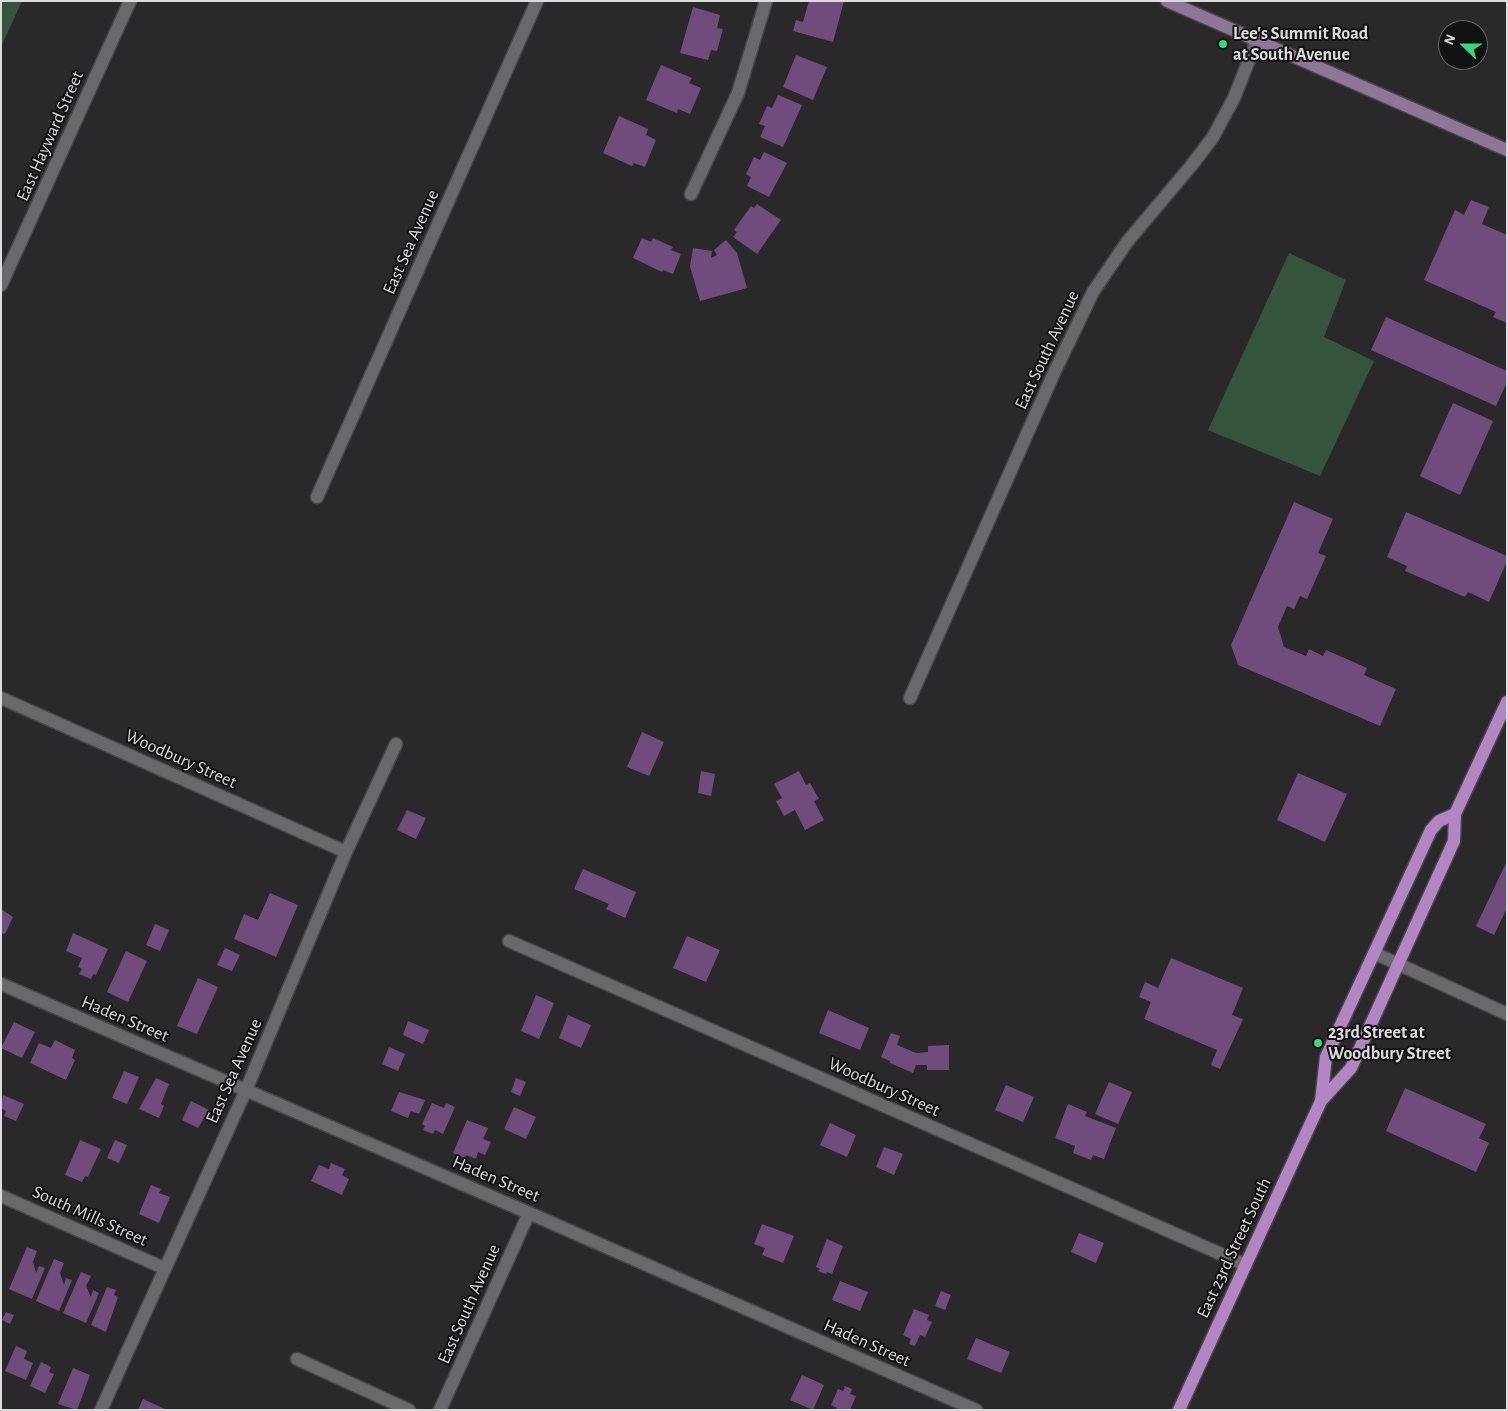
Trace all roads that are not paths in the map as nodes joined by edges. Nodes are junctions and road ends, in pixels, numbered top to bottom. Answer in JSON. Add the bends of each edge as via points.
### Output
{"nodes":[{"id":1,"x":130,"y":1,"type":"edge"},
{"id":2,"x":537,"y":1,"type":"edge"},
{"id":3,"x":766,"y":1,"type":"edge"},
{"id":4,"x":1168,"y":1,"type":"edge"},
{"id":5,"x":1257,"y":40,"type":"junction"},
{"id":6,"x":1507,"y":150,"type":"edge"},
{"id":7,"x":691,"y":194,"type":"dead end"},
{"id":8,"x":1,"y":285,"type":"edge"},
{"id":9,"x":317,"y":497,"type":"dead end"},
{"id":10,"x":1,"y":698,"type":"edge"},
{"id":11,"x":910,"y":698,"type":"dead end"},
{"id":12,"x":1507,"y":702,"type":"edge"},
{"id":13,"x":396,"y":744,"type":"dead end"},
{"id":14,"x":1455,"y":814,"type":"junction"},
{"id":15,"x":346,"y":852,"type":"junction"},
{"id":16,"x":509,"y":941,"type":"dead end"},
{"id":17,"x":1374,"y":953,"type":"junction"},
{"id":18,"x":1398,"y":964,"type":"junction"},
{"id":19,"x":1,"y":984,"type":"edge"},
{"id":20,"x":1507,"y":1014,"type":"edge"},
{"id":21,"x":246,"y":1090,"type":"junction"},
{"id":22,"x":1321,"y":1101,"type":"junction"},
{"id":23,"x":1,"y":1196,"type":"edge"},
{"id":24,"x":529,"y":1213,"type":"junction"},
{"id":25,"x":1246,"y":1265,"type":"junction"},
{"id":26,"x":164,"y":1268,"type":"junction"},
{"id":27,"x":297,"y":1359,"type":"dead end"},
{"id":28,"x":101,"y":1410,"type":"edge"},
{"id":29,"x":409,"y":1410,"type":"edge"},
{"id":30,"x":440,"y":1410,"type":"edge"},
{"id":31,"x":976,"y":1410,"type":"edge"},
{"id":32,"x":1179,"y":1410,"type":"edge"}],
"edges":[{"from":1,"to":8,"type":"street","name":"East Hayward Street"},
{"from":2,"to":9,"type":"street","name":"East Sea Avenue"},
{"from":3,"to":7,"type":"street","via":[[738,93]]},
{"from":4,"to":5,"type":"main road"},
{"from":5,"to":6,"type":"main road"},
{"from":5,"to":11,"type":"street","name":"East South Avenue","via":[[1234,98],[1213,137],[1127,242],[1093,292]]},
{"from":10,"to":15,"type":"street","name":"Woodbury Street"},
{"from":12,"to":14,"type":"main road","name":"East 23rd Street South"},
{"from":13,"to":15,"type":"street","name":"East Sea Avenue"},
{"from":14,"to":17,"type":"main road","name":"East 23rd Street South","via":[[1431,830]]},
{"from":14,"to":18,"type":"main road","name":"East 23rd Street South","via":[[1454,841]]},
{"from":15,"to":21,"type":"street","name":"East Sea Avenue"},
{"from":16,"to":25,"type":"street","name":"Woodbury Street"},
{"from":17,"to":18,"type":"street"},
{"from":17,"to":22,"type":"main road","name":"East 23rd Street South","via":[[1326,1057]]},
{"from":18,"to":20,"type":"street"},
{"from":18,"to":22,"type":"main road","name":"East 23rd Street South","via":[[1351,1068]]},
{"from":19,"to":21,"type":"street","name":"Haden Street"},
{"from":21,"to":24,"type":"street","name":"Haden Street"},
{"from":21,"to":26,"type":"street","name":"East Sea Avenue"},
{"from":22,"to":25,"type":"main road","name":"East 23rd Street South"},
{"from":23,"to":26,"type":"street","name":"South Mills Street"},
{"from":24,"to":30,"type":"street","name":"East South Avenue"},
{"from":24,"to":31,"type":"street","name":"Haden Street"},
{"from":25,"to":32,"type":"main road","name":"East 23rd Street South"},
{"from":26,"to":28,"type":"street","name":"East Sea Avenue"},
{"from":27,"to":29,"type":"street"}]}
